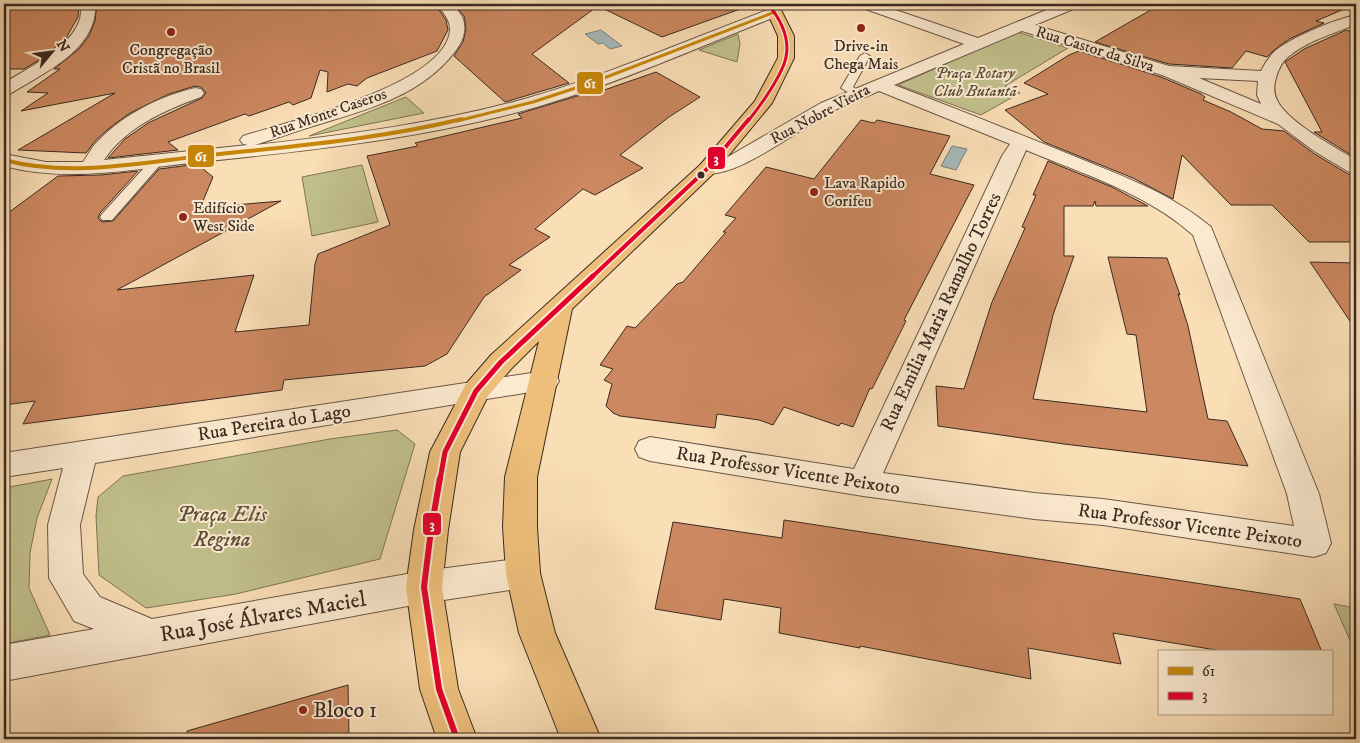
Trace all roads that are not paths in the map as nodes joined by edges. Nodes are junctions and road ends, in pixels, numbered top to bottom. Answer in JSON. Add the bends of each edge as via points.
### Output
{"nodes":[{"id":1,"x":88,"y":4,"type":"edge"},
{"id":2,"x":444,"y":4,"type":"edge"},
{"id":3,"x":865,"y":4,"type":"edge"},
{"id":4,"x":1073,"y":4,"type":"edge"},
{"id":5,"x":771,"y":8,"type":"edge"},
{"id":6,"x":1356,"y":20,"type":"edge"},
{"id":7,"x":1021,"y":26,"type":"junction"},
{"id":8,"x":979,"y":44,"type":"junction"},
{"id":9,"x":865,"y":56,"type":"dead end"},
{"id":10,"x":1168,"y":71,"type":"junction"},
{"id":11,"x":1268,"y":77,"type":"junction"},
{"id":12,"x":4,"y":90,"type":"edge"},
{"id":13,"x":867,"y":90,"type":"junction"},
{"id":14,"x":194,"y":93,"type":"dead end"},
{"id":15,"x":1285,"y":121,"type":"junction"},
{"id":16,"x":1022,"y":141,"type":"junction"},
{"id":17,"x":203,"y":157,"type":"junction"},
{"id":18,"x":4,"y":160,"type":"edge"},
{"id":19,"x":157,"y":162,"type":"junction"},
{"id":20,"x":89,"y":168,"type":"junction"},
{"id":21,"x":1356,"y":168,"type":"edge"},
{"id":22,"x":707,"y":169,"type":"junction"},
{"id":23,"x":107,"y":217,"type":"dead end"},
{"id":24,"x":560,"y":308,"type":"junction"},
{"id":25,"x":545,"y":381,"type":"junction"},
{"id":26,"x":476,"y":391,"type":"junction"},
{"id":27,"x":650,"y":449,"type":"dead end"},
{"id":28,"x":82,"y":453,"type":"junction"},
{"id":29,"x":4,"y":465,"type":"edge"},
{"id":30,"x":863,"y":483,"type":"junction"},
{"id":31,"x":523,"y":573,"type":"junction"},
{"id":32,"x":424,"y":587,"type":"junction"},
{"id":33,"x":154,"y":637,"type":"junction"},
{"id":34,"x":4,"y":663,"type":"edge"},
{"id":35,"x":457,"y":739,"type":"edge"},
{"id":36,"x":581,"y":739,"type":"edge"}],
"edges":[{"from":1,"to":12,"type":"street","via":[[86,24],[80,36],[65,50]]},
{"from":2,"to":17,"type":"street","name":"Rua Monte Caseros","via":[[453,11],[457,21],[458,31],[453,45],[417,79],[382,97]]},
{"from":3,"to":8,"type":"street"},
{"from":4,"to":7,"type":"street","name":"Rua Nobre Vieira"},
{"from":5,"to":17,"type":"street","via":[[591,83],[533,102],[431,127]]},
{"from":5,"to":22,"type":"main road","via":[[786,36],[786,58],[763,103]]},
{"from":6,"to":11,"type":"street","via":[[1282,54],[1271,67]]},
{"from":7,"to":8,"type":"street","name":"Rua Nobre Vieira"},
{"from":7,"to":10,"type":"street","name":"Rua Castor da Silva"},
{"from":8,"to":13,"type":"street","name":"Rua Nobre Vieira"},
{"from":9,"to":13,"type":"lane","via":[[847,88]]},
{"from":10,"to":11,"type":"street","name":"Rua Castor da Silva"},
{"from":10,"to":15,"type":"street","name":"Rua Castor da Silva"},
{"from":11,"to":15,"type":"street","via":[[1264,88],[1268,102]]},
{"from":13,"to":16,"type":"street","name":"Rua Professor Vicente Peixoto"},
{"from":13,"to":22,"type":"street","name":"Rua Nobre Vieira","via":[[827,107],[730,164]]},
{"from":14,"to":20,"type":"street","via":[[138,119],[105,144]]},
{"from":15,"to":21,"type":"street"},
{"from":16,"to":30,"type":"street","name":"Rua Emilia Maria Ramalho Torres","via":[[1012,156]]},
{"from":16,"to":30,"type":"street","name":"Rua Professor Vicente Peixoto","via":[[1148,194],[1183,214],[1203,232],[1303,494],[1314,543],[1103,512]]},
{"from":17,"to":19,"type":"street"},
{"from":18,"to":20,"type":"street","via":[[35,167]]},
{"from":19,"to":20,"type":"street"},
{"from":19,"to":23,"type":"lane"},
{"from":22,"to":24,"type":"main road"},
{"from":24,"to":25,"type":"main road"},
{"from":24,"to":26,"type":"main road","via":[[501,362]]},
{"from":25,"to":26,"type":"street","name":"Rua Pereira do Lago"},
{"from":25,"to":31,"type":"main road","via":[[521,477]]},
{"from":26,"to":28,"type":"street","name":"Rua Pereira do Lago"},
{"from":26,"to":32,"type":"main road","via":[[445,452]]},
{"from":27,"to":30,"type":"street","name":"Rua Professor Vicente Peixoto"},
{"from":28,"to":29,"type":"street","name":"Rua Pereira do Lago"},
{"from":28,"to":33,"type":"street","via":[[64,525],[66,578],[87,609]]},
{"from":31,"to":32,"type":"street","name":"Rua José Álvares Maciel"},
{"from":31,"to":36,"type":"main road","via":[[537,633]]},
{"from":32,"to":33,"type":"street","name":"Rua José Álvares Maciel"},
{"from":32,"to":35,"type":"main road","via":[[439,689]]},
{"from":33,"to":34,"type":"street","name":"Rua José Álvares Maciel"}]}
